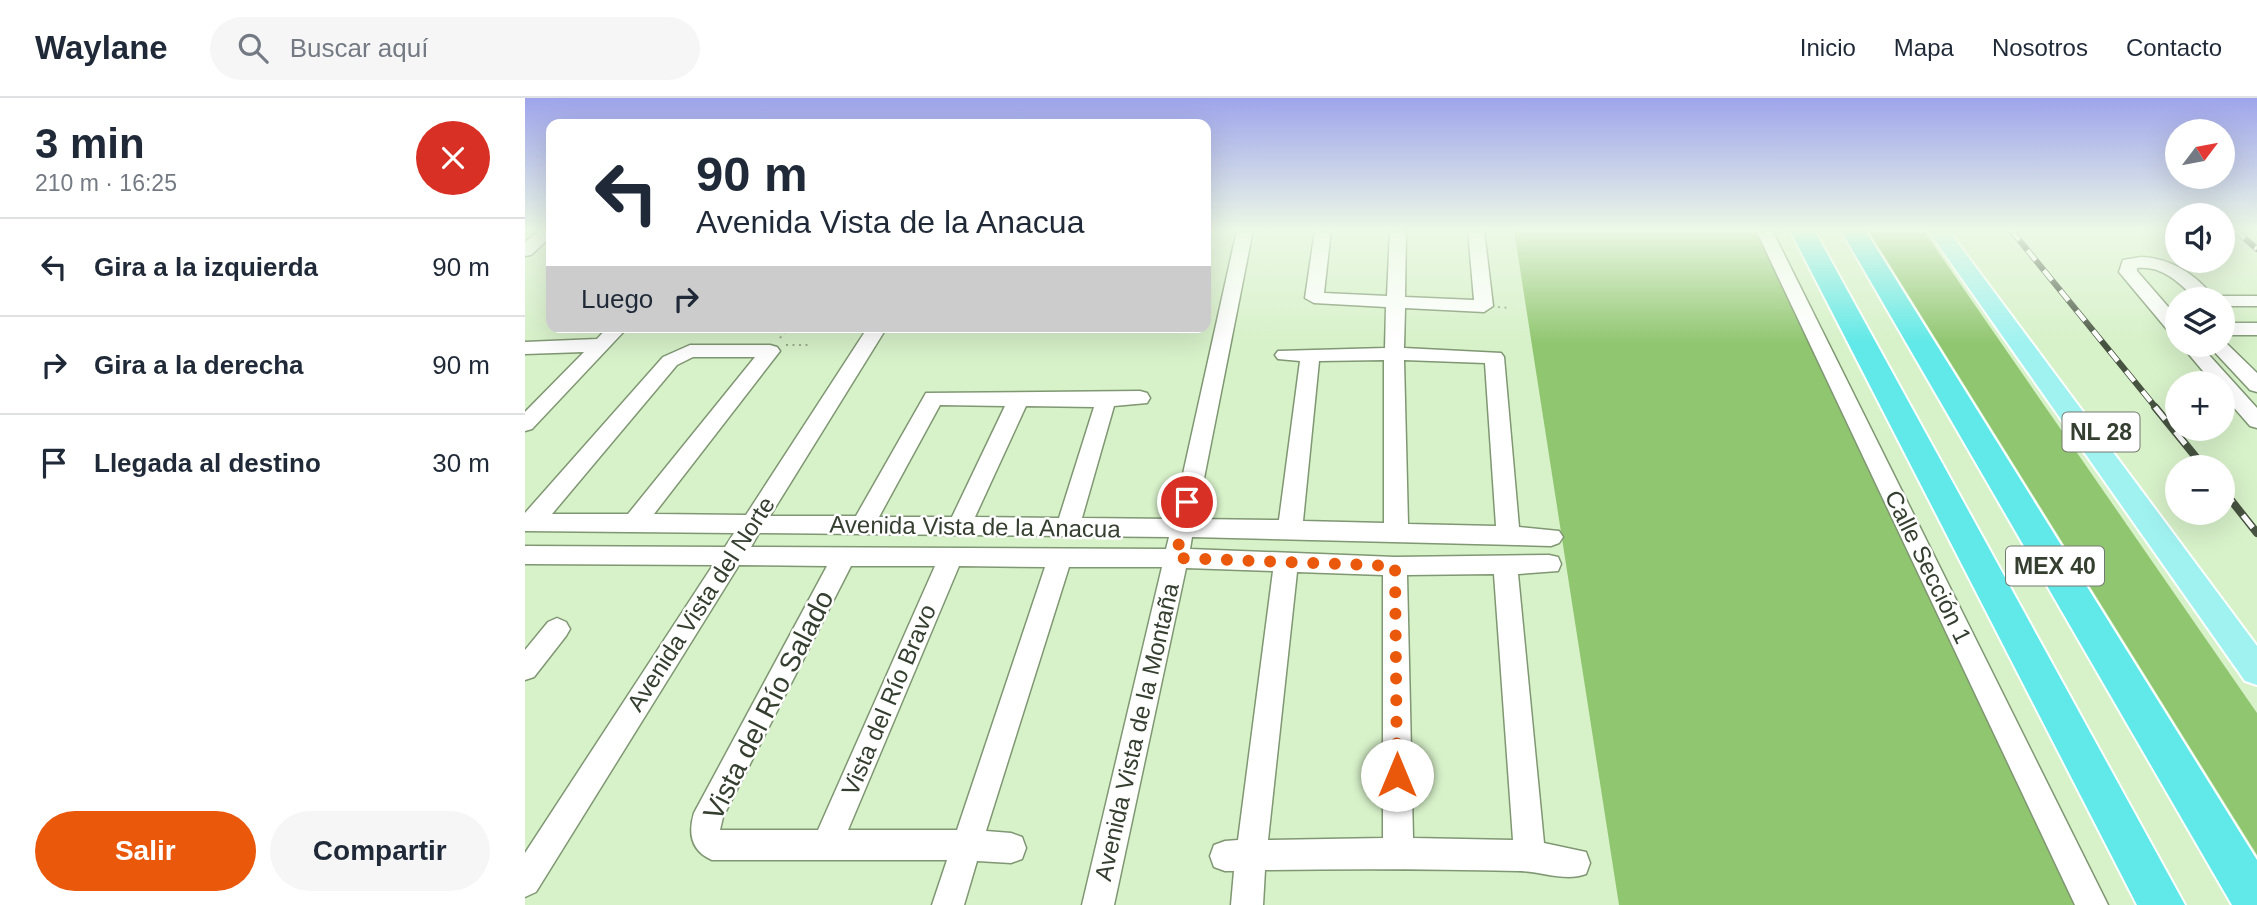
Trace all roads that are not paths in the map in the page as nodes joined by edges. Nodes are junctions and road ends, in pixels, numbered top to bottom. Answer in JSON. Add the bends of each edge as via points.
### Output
{"nodes":[{"id":1,"x":1237,"y":268,"type":"edge"},
{"id":2,"x":1318,"y":268,"type":"edge"},
{"id":3,"x":1396,"y":268,"type":"edge"},
{"id":4,"x":1480,"y":268,"type":"edge"},
{"id":5,"x":1782,"y":268,"type":"edge"},
{"id":6,"x":1822,"y":268,"type":"edge"},
{"id":7,"x":1876,"y":268,"type":"edge"},
{"id":8,"x":1966,"y":268,"type":"edge"},
{"id":9,"x":1977,"y":268,"type":"edge"},
{"id":10,"x":2129,"y":268,"type":"edge"},
{"id":11,"x":2168,"y":268,"type":"edge"},
{"id":12,"x":2193,"y":287,"type":"edge"},
{"id":13,"x":2235,"y":301,"type":"edge"},
{"id":14,"x":2257,"y":301,"type":"edge"},
{"id":15,"x":1395,"y":302,"type":"junction"},
{"id":16,"x":2165,"y":312,"type":"edge"},
{"id":17,"x":2235,"y":329,"type":"edge"},
{"id":18,"x":2257,"y":329,"type":"edge"},
{"id":19,"x":613,"y":333,"type":"edge"},
{"id":20,"x":874,"y":333,"type":"edge"},
{"id":21,"x":602,"y":345,"type":"junction"},
{"id":22,"x":525,"y":348,"type":"edge"},
{"id":23,"x":1394,"y":354,"type":"junction"},
{"id":24,"x":1285,"y":355,"type":"dead end"},
{"id":25,"x":1310,"y":355,"type":"junction"},
{"id":26,"x":2201,"y":357,"type":"edge"},
{"id":27,"x":2229,"y":357,"type":"edge"},
{"id":28,"x":2257,"y":386,"type":"edge"},
{"id":29,"x":910,"y":397,"type":"dead end"},
{"id":30,"x":933,"y":398,"type":"junction"},
{"id":31,"x":1140,"y":398,"type":"dead end"},
{"id":32,"x":1018,"y":400,"type":"junction"},
{"id":33,"x":1106,"y":400,"type":"junction"},
{"id":34,"x":2257,"y":421,"type":"edge"},
{"id":35,"x":525,"y":425,"type":"edge"},
{"id":36,"x":528,"y":522,"type":"edge"},
{"id":37,"x":754,"y":522,"type":"junction"},
{"id":38,"x":634,"y":523,"type":"junction"},
{"id":39,"x":862,"y":526,"type":"junction"},
{"id":40,"x":958,"y":528,"type":"junction"},
{"id":41,"x":1067,"y":528,"type":"junction"},
{"id":42,"x":1182,"y":529,"type":"junction"},
{"id":43,"x":1290,"y":529,"type":"junction"},
{"id":44,"x":1396,"y":533,"type":"junction"},
{"id":45,"x":1509,"y":535,"type":"junction"},
{"id":46,"x":1551,"y":537,"type":"dead end"},
{"id":47,"x":525,"y":555,"type":"edge"},
{"id":48,"x":845,"y":555,"type":"junction"},
{"id":49,"x":951,"y":556,"type":"junction"},
{"id":50,"x":730,"y":557,"type":"junction"},
{"id":51,"x":1060,"y":557,"type":"junction"},
{"id":52,"x":1176,"y":558,"type":"junction"},
{"id":53,"x":1286,"y":563,"type":"junction"},
{"id":54,"x":1549,"y":564,"type":"dead end"},
{"id":55,"x":1395,"y":566,"type":"junction"},
{"id":56,"x":1505,"y":566,"type":"junction"},
{"id":57,"x":557,"y":629,"type":"dead end"},
{"id":58,"x":2245,"y":640,"type":"edge"},
{"id":59,"x":528,"y":660,"type":"edge"},
{"id":60,"x":2257,"y":671,"type":"edge"},
{"id":61,"x":827,"y":844,"type":"junction"},
{"id":62,"x":967,"y":845,"type":"junction"},
{"id":63,"x":1011,"y":848,"type":"dead end"},
{"id":64,"x":1398,"y":853,"type":"junction"},
{"id":65,"x":1238,"y":856,"type":"junction"},
{"id":66,"x":1530,"y":856,"type":"junction"},
{"id":67,"x":1574,"y":863,"type":"dead end"},
{"id":68,"x":525,"y":881,"type":"edge"},
{"id":69,"x":2257,"y":903,"type":"edge"},
{"id":70,"x":948,"y":905,"type":"edge"},
{"id":71,"x":1098,"y":905,"type":"edge"},
{"id":72,"x":1247,"y":905,"type":"edge"},
{"id":73,"x":2092,"y":905,"type":"edge"},
{"id":74,"x":2162,"y":905,"type":"edge"}],
"edges":[{"from":1,"to":42,"type":"street","name":"Avenida Vista de la Montaña"},
{"from":2,"to":15,"type":"street","via":[[1313,303]]},
{"from":3,"to":15,"type":"street"},
{"from":4,"to":15,"type":"street","via":[[1484,306]]},
{"from":5,"to":73,"type":"street","name":"Calle Sección 1"},
{"from":6,"to":74,"type":"highway","number":"MEX 40"},
{"from":7,"to":69,"type":"highway","number":"MEX 40"},
{"from":8,"to":58,"type":"main road"},
{"from":9,"to":58,"type":"main road","number":"NL 28"},
{"from":10,"to":16,"type":"street"},
{"from":11,"to":12,"type":"street"},
{"from":13,"to":14,"type":"street"},
{"from":15,"to":23,"type":"street"},
{"from":17,"to":18,"type":"street"},
{"from":19,"to":21,"type":"street"},
{"from":20,"to":37,"type":"street","name":"Avenida Vista del Norte"},
{"from":21,"to":22,"type":"street"},
{"from":21,"to":35,"type":"street"},
{"from":23,"to":25,"type":"street"},
{"from":23,"to":44,"type":"street"},
{"from":23,"to":45,"type":"street","via":[[1494,357]]},
{"from":24,"to":25,"type":"street"},
{"from":25,"to":43,"type":"street"},
{"from":26,"to":34,"type":"street"},
{"from":27,"to":28,"type":"street"},
{"from":29,"to":30,"type":"street"},
{"from":30,"to":32,"type":"street"},
{"from":30,"to":39,"type":"street"},
{"from":31,"to":33,"type":"street"},
{"from":32,"to":33,"type":"street"},
{"from":32,"to":40,"type":"street"},
{"from":33,"to":41,"type":"street"},
{"from":36,"to":38,"type":"street","name":"Avenida Vista de la Anacua"},
{"from":36,"to":38,"type":"street","via":[[670,360],[690,351],[770,351]]},
{"from":37,"to":38,"type":"street","name":"Avenida Vista de la Anacua"},
{"from":37,"to":39,"type":"street","name":"Avenida Vista de la Anacua"},
{"from":37,"to":50,"type":"street","name":"Avenida Vista del Norte"},
{"from":39,"to":40,"type":"street","name":"Avenida Vista de la Anacua"},
{"from":40,"to":41,"type":"street","name":"Avenida Vista de la Anacua"},
{"from":41,"to":42,"type":"street","name":"Avenida Vista de la Anacua"},
{"from":42,"to":43,"type":"street","name":"Avenida Vista de la Anacua"},
{"from":42,"to":52,"type":"street","name":"Avenida Vista de la Montaña"},
{"from":43,"to":44,"type":"street","name":"Avenida Vista de la Anacua"},
{"from":44,"to":45,"type":"street","name":"Avenida Vista de la Anacua"},
{"from":45,"to":46,"type":"street","name":"Avenida Vista de la Anacua"},
{"from":47,"to":50,"type":"street","name":"Avenida Vista de la Anacua"},
{"from":48,"to":49,"type":"street","name":"Avenida Vista de la Anacua"},
{"from":48,"to":50,"type":"street","name":"Avenida Vista de la Anacua"},
{"from":48,"to":61,"type":"street","name":"Vista del Río Salado","via":[[704,829],[712,845]]},
{"from":49,"to":51,"type":"street","name":"Avenida Vista de la Anacua"},
{"from":49,"to":61,"type":"street","name":"Vista del Río Bravo"},
{"from":50,"to":68,"type":"street","name":"Avenida Vista del Norte"},
{"from":51,"to":52,"type":"street","name":"Avenida Vista de la Anacua"},
{"from":51,"to":62,"type":"street"},
{"from":52,"to":53,"type":"street","name":"Avenida Vista de la Anacua"},
{"from":52,"to":71,"type":"street","name":"Avenida Vista de la Montaña"},
{"from":53,"to":55,"type":"street","name":"Avenida Vista de la Anacua"},
{"from":53,"to":65,"type":"street"},
{"from":54,"to":56,"type":"street","name":"Avenida Vista de la Anacua"},
{"from":55,"to":56,"type":"street","name":"Avenida Vista de la Anacua"},
{"from":55,"to":64,"type":"street"},
{"from":56,"to":66,"type":"street"},
{"from":57,"to":59,"type":"street"},
{"from":58,"to":60,"type":"main road","number":"NL 28"},
{"from":61,"to":62,"type":"street","name":"Vista del Río Salado"},
{"from":62,"to":63,"type":"street","name":"Vista del Río Salado"},
{"from":62,"to":70,"type":"street"},
{"from":64,"to":65,"type":"street"},
{"from":64,"to":66,"type":"street"},
{"from":65,"to":72,"type":"street"},
{"from":66,"to":67,"type":"street"}]}
